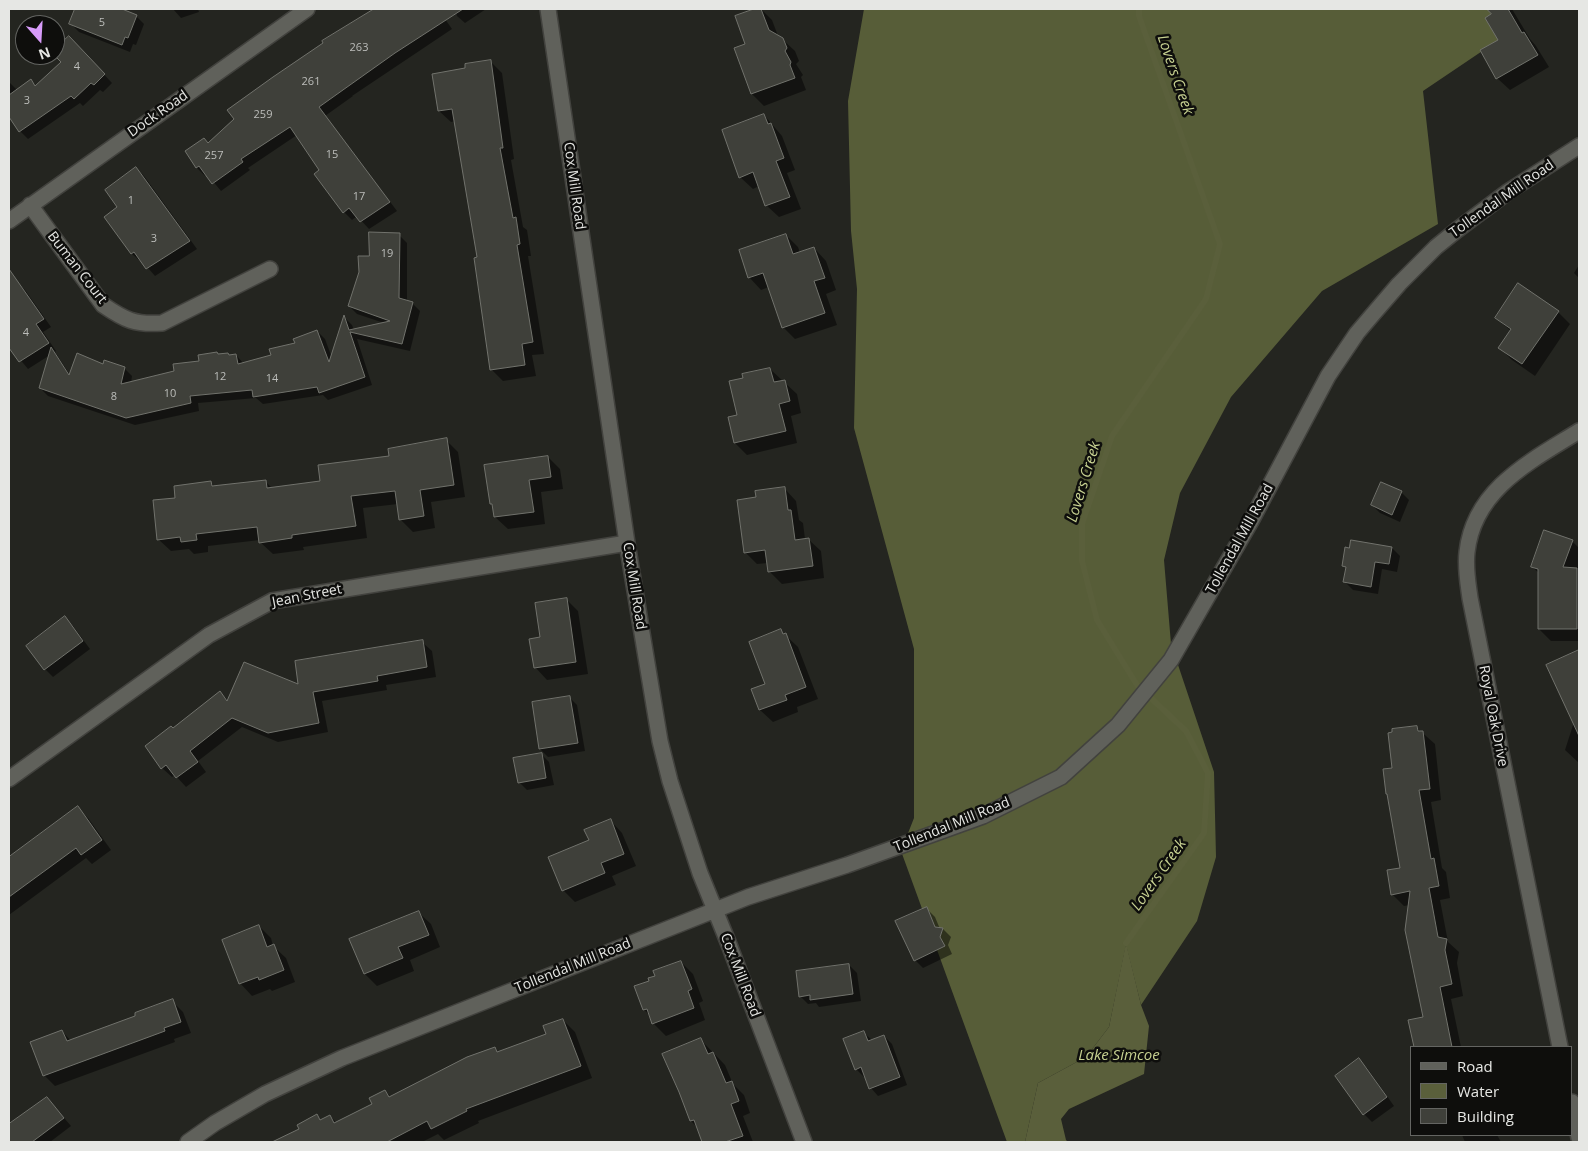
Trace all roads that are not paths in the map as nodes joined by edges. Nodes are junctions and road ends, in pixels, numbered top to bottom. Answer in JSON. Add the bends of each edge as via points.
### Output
{"nodes":[{"id":1,"x":307,"y":9,"type":"edge"},
{"id":2,"x":548,"y":9,"type":"edge"},
{"id":3,"x":1579,"y":146,"type":"edge"},
{"id":4,"x":30,"y":205,"type":"junction"},
{"id":5,"x":9,"y":221,"type":"edge"},
{"id":6,"x":270,"y":269,"type":"dead end"},
{"id":7,"x":1579,"y":431,"type":"edge"},
{"id":8,"x":627,"y":543,"type":"junction"},
{"id":9,"x":9,"y":780,"type":"edge"},
{"id":10,"x":715,"y":910,"type":"junction"},
{"id":11,"x":1560,"y":1046,"type":"edge"},
{"id":12,"x":1573,"y":1107,"type":"edge"},
{"id":13,"x":1579,"y":1138,"type":"edge"},
{"id":14,"x":188,"y":1142,"type":"edge"},
{"id":15,"x":804,"y":1142,"type":"edge"}],
"edges":[{"from":1,"to":4,"type":"street","name":"Dock Road"},
{"from":2,"to":8,"type":"street","name":"Cox Mill Road"},
{"from":3,"to":10,"type":"street","name":"Tollendal Mill Road","via":[[1456,230],[1398,284],[1374,313],[1342,354],[1314,400],[1251,521],[1171,660],[1118,725],[1061,777],[983,816]]},
{"from":4,"to":5,"type":"street","name":"Dock Road"},
{"from":4,"to":6,"type":"street","name":"Buman Court","via":[[103,305],[132,322],[162,323]]},
{"from":7,"to":11,"type":"street","name":"Royal Oak Drive","via":[[1517,471],[1494,491],[1474,525],[1467,554],[1470,598]]},
{"from":8,"to":9,"type":"street","name":"Jean Street","via":[[272,601],[209,635]]},
{"from":8,"to":10,"type":"street","name":"Cox Mill Road","via":[[668,773]]},
{"from":10,"to":14,"type":"street","name":"Tollendal Mill Road","via":[[342,1058],[265,1094]]},
{"from":10,"to":15,"type":"street","name":"Cox Mill Road"},
{"from":12,"to":13,"type":"street"}]}
